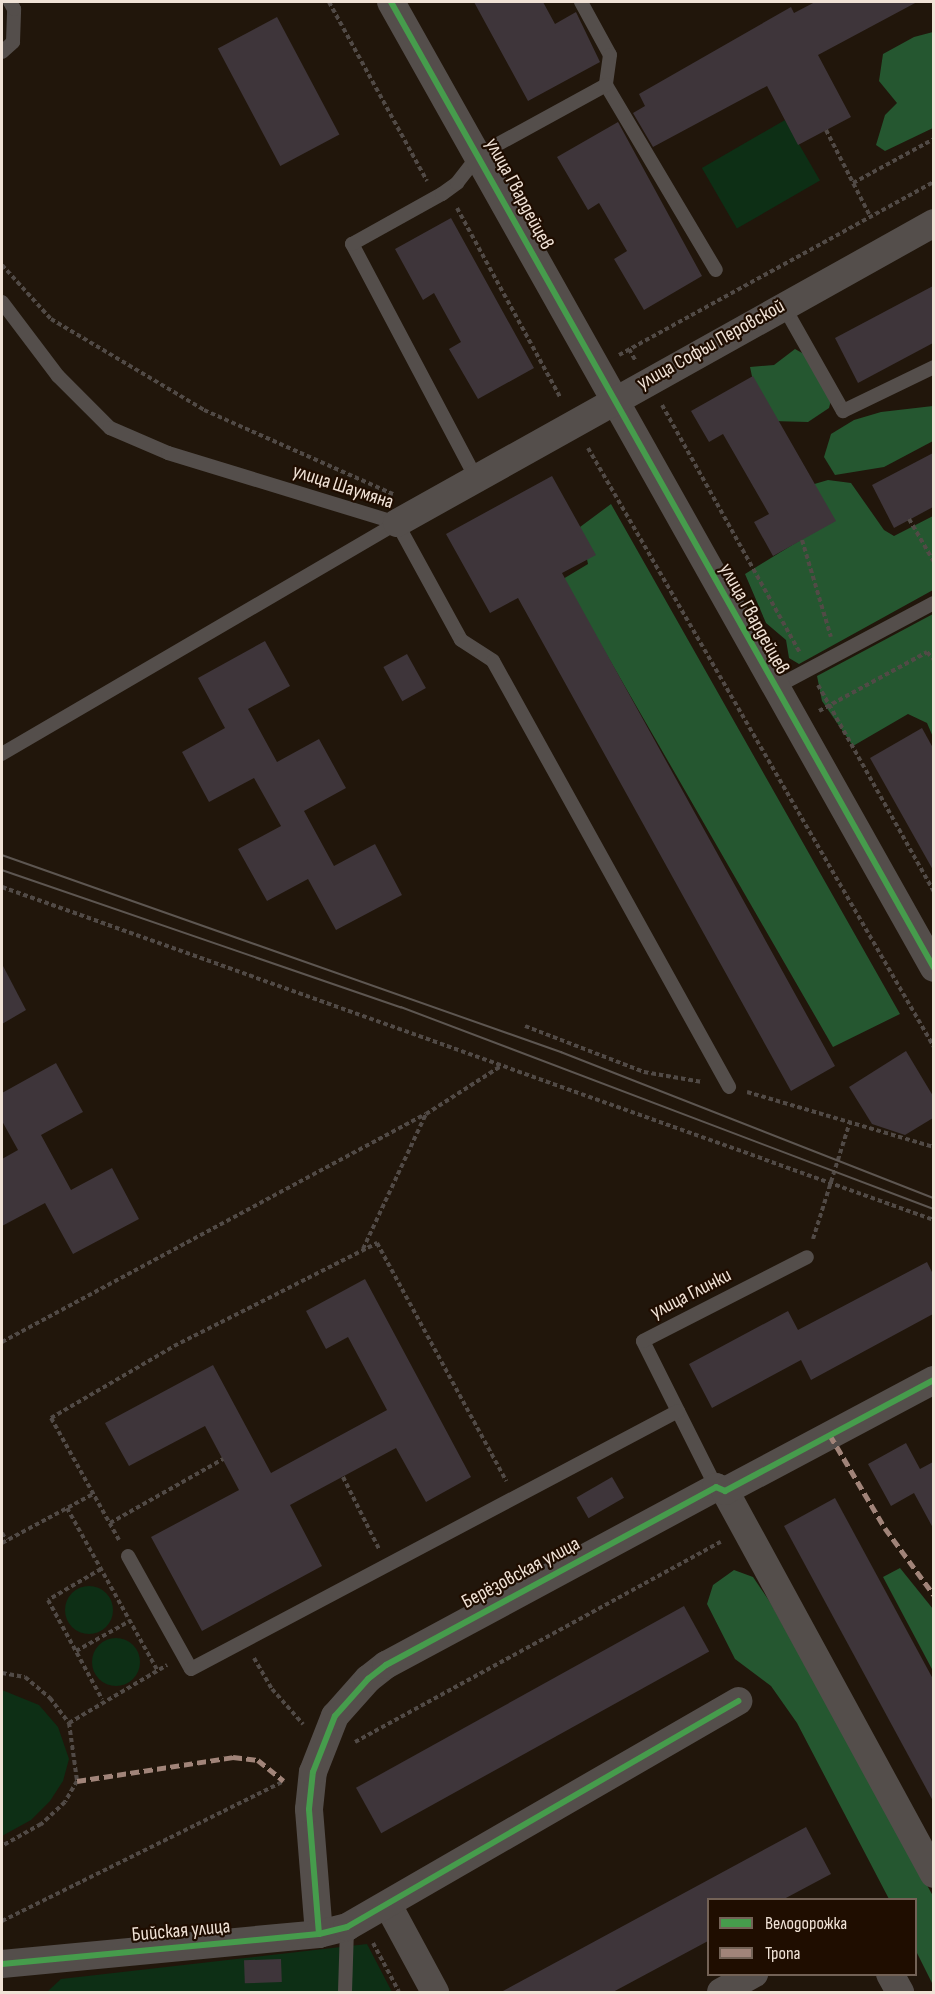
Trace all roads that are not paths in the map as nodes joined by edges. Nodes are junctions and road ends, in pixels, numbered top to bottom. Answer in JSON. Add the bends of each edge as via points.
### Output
{"nodes":[{"id":1,"x":10,"y":2,"type":"edge"},
{"id":2,"x":391,"y":2,"type":"edge"},
{"id":3,"x":581,"y":2,"type":"edge"},
{"id":4,"x":2,"y":52,"type":"edge"},
{"id":5,"x":606,"y":85,"type":"junction"},
{"id":6,"x":480,"y":154,"type":"junction"},
{"id":7,"x":933,"y":223,"type":"edge"},
{"id":8,"x":716,"y":270,"type":"dead end"},
{"id":9,"x":2,"y":302,"type":"edge"},
{"id":10,"x":783,"y":305,"type":"junction"},
{"id":11,"x":933,"y":367,"type":"edge"},
{"id":12,"x":611,"y":400,"type":"junction"},
{"id":13,"x":476,"y":478,"type":"junction"},
{"id":14,"x":397,"y":523,"type":"junction"},
{"id":15,"x":933,"y":603,"type":"edge"},
{"id":16,"x":774,"y":688,"type":"junction"},
{"id":17,"x":2,"y":754,"type":"edge"},
{"id":18,"x":933,"y":968,"type":"edge"},
{"id":19,"x":729,"y":1087,"type":"road end"},
{"id":20,"x":807,"y":1257,"type":"road end"},
{"id":21,"x":933,"y":1380,"type":"edge"},
{"id":22,"x":678,"y":1411,"type":"junction"},
{"id":23,"x":720,"y":1489,"type":"junction"},
{"id":24,"x":128,"y":1556,"type":"road end"},
{"id":25,"x":739,"y":1701,"type":"dead end"},
{"id":26,"x":933,"y":1874,"type":"edge"},
{"id":27,"x":388,"y":1905,"type":"junction"},
{"id":28,"x":354,"y":1923,"type":"junction"},
{"id":29,"x":319,"y":1934,"type":"junction"},
{"id":30,"x":2,"y":1964,"type":"edge"},
{"id":31,"x":750,"y":1976,"type":"edge"},
{"id":32,"x":891,"y":1976,"type":"edge"},
{"id":33,"x":345,"y":1992,"type":"edge"},
{"id":34,"x":435,"y":1992,"type":"edge"},
{"id":35,"x":721,"y":1992,"type":"edge"},
{"id":36,"x":900,"y":1992,"type":"edge"}],
"edges":[{"from":1,"to":4,"type":"lane","via":[[14,9],[13,42]]},
{"from":2,"to":6,"type":"street","name":"улица Гвардейцев"},
{"from":3,"to":5,"type":"lane","via":[[610,55]]},
{"from":5,"to":6,"type":"lane"},
{"from":5,"to":8,"type":"lane"},
{"from":6,"to":12,"type":"street","name":"улица Гвардейцев"},
{"from":6,"to":13,"type":"lane","via":[[457,183],[442,194],[352,244]]},
{"from":7,"to":10,"type":"street","name":"улица Софьи Перовской"},
{"from":9,"to":14,"type":"lane","name":"улица Шаумяна","via":[[58,376],[110,428],[168,453]]},
{"from":10,"to":11,"type":"lane","via":[[843,411]]},
{"from":10,"to":12,"type":"street","name":"улица Софьи Перовской"},
{"from":12,"to":13,"type":"street","name":"улица Софьи Перовской"},
{"from":12,"to":16,"type":"street","name":"улица Гвардейцев"},
{"from":13,"to":14,"type":"street","name":"улица Софьи Перовской"},
{"from":14,"to":17,"type":"lane","name":"улица Шаумяна"},
{"from":14,"to":19,"type":"lane","via":[[461,640],[493,661]]},
{"from":15,"to":16,"type":"lane"},
{"from":16,"to":18,"type":"street","name":"улица Гвардейцев"},
{"from":20,"to":22,"type":"lane","name":"улица Глинки","via":[[643,1341]]},
{"from":21,"to":23,"type":"street","name":"Берёзовская улица"},
{"from":22,"to":23,"type":"lane","name":"улица Глинки"},
{"from":22,"to":24,"type":"lane","via":[[191,1669]]},
{"from":23,"to":26,"type":"street"},
{"from":23,"to":29,"type":"street","name":"Берёзовская улица","via":[[386,1665],[349,1697],[325,1736],[313,1772],[309,1809]]},
{"from":25,"to":27,"type":"street","name":"Бийская улица"},
{"from":27,"to":28,"type":"street","name":"Бийская улица"},
{"from":27,"to":34,"type":"street"},
{"from":28,"to":29,"type":"street","name":"Бийская улица"},
{"from":28,"to":33,"type":"lane"},
{"from":29,"to":30,"type":"street","name":"Бийская улица"},
{"from":31,"to":35,"type":"street"},
{"from":32,"to":36,"type":"street"}]}
